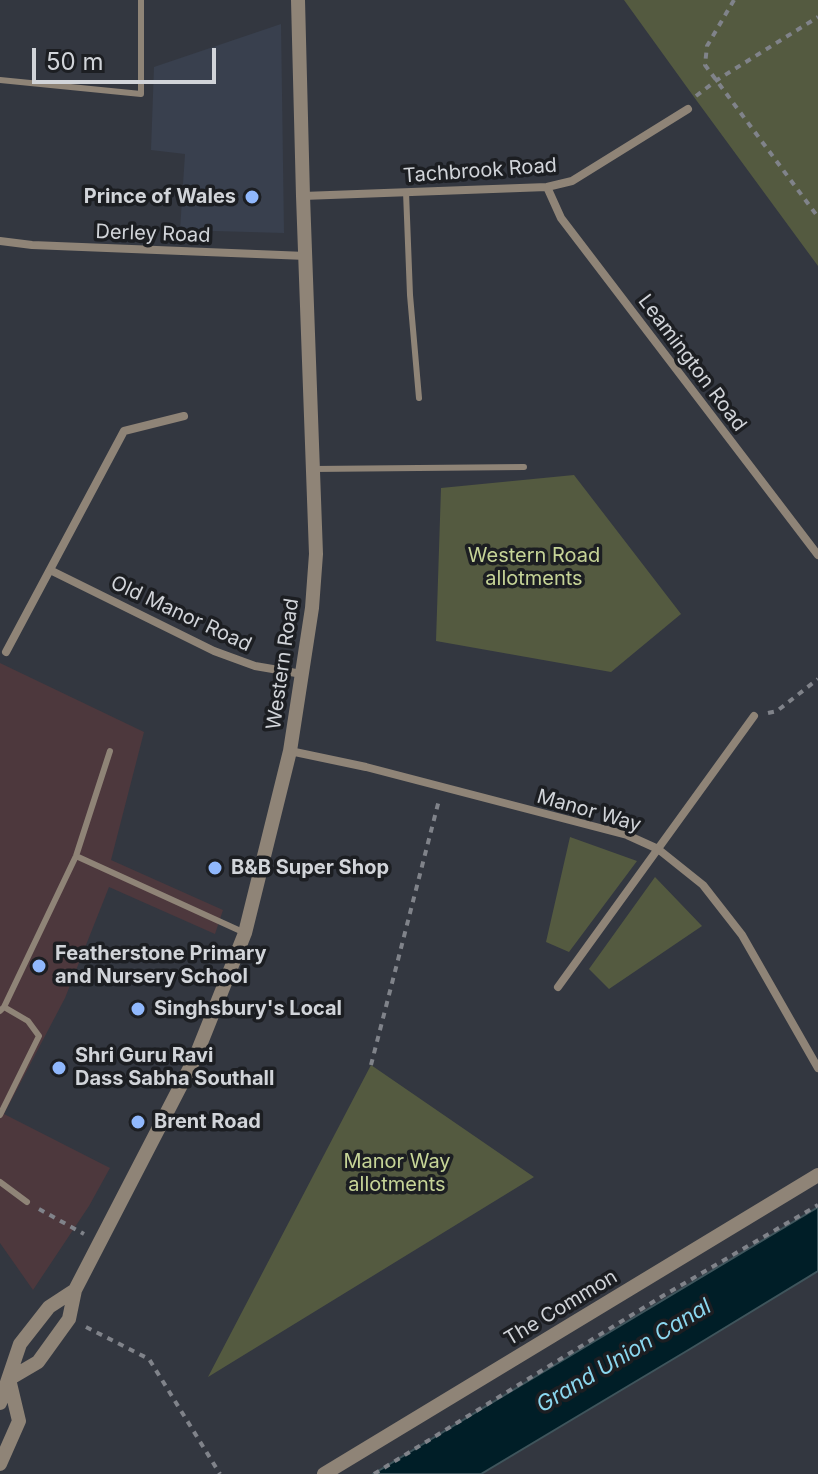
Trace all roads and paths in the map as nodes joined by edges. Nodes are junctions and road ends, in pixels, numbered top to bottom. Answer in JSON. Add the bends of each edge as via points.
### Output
{"nodes":[{"id":1,"x":141,"y":0,"type":"edge"},
{"id":2,"x":298,"y":0,"type":"edge"},
{"id":3,"x":734,"y":0,"type":"edge"},
{"id":4,"x":818,"y":17,"type":"edge"},
{"id":5,"x":0,"y":80,"type":"edge"},
{"id":6,"x":717,"y":80,"type":"junction"},
{"id":7,"x":688,"y":109,"type":"joint"},
{"id":8,"x":547,"y":187,"type":"junction"},
{"id":9,"x":406,"y":192,"type":"junction"},
{"id":10,"x":303,"y":196,"type":"junction"},
{"id":11,"x":818,"y":217,"type":"edge"},
{"id":12,"x":0,"y":241,"type":"edge"},
{"id":13,"x":306,"y":256,"type":"junction"},
{"id":14,"x":419,"y":398,"type":"dead end"},
{"id":15,"x":184,"y":416,"type":"dead end"},
{"id":16,"x":524,"y":467,"type":"dead end"},
{"id":17,"x":313,"y":469,"type":"junction"},
{"id":18,"x":818,"y":555,"type":"edge"},
{"id":19,"x":50,"y":570,"type":"junction"},
{"id":20,"x":6,"y":652,"type":"dead end"},
{"id":21,"x":302,"y":674,"type":"junction"},
{"id":22,"x":818,"y":679,"type":"edge"},
{"id":23,"x":754,"y":716,"type":"joint"},
{"id":24,"x":110,"y":751,"type":"dead end"},
{"id":25,"x":290,"y":751,"type":"junction"},
{"id":26,"x":442,"y":787,"type":"junction"},
{"id":27,"x":658,"y":849,"type":"junction"},
{"id":28,"x":76,"y":856,"type":"junction"},
{"id":29,"x":245,"y":933,"type":"junction"},
{"id":30,"x":558,"y":987,"type":"dead end"},
{"id":31,"x":2,"y":1009,"type":"edge"},
{"id":32,"x":371,"y":1065,"type":"dead end"},
{"id":33,"x":818,"y":1068,"type":"edge"},
{"id":34,"x":0,"y":1115,"type":"edge"},
{"id":35,"x":818,"y":1175,"type":"edge"},
{"id":36,"x":0,"y":1182,"type":"edge"},
{"id":37,"x":27,"y":1202,"type":"joint"},
{"id":38,"x":818,"y":1205,"type":"edge"},
{"id":39,"x":74,"y":1230,"type":"dead end"},
{"id":40,"x":75,"y":1290,"type":"junction"},
{"id":41,"x":69,"y":1319,"type":"junction"},
{"id":42,"x":4,"y":1378,"type":"edge"},
{"id":43,"x":0,"y":1403,"type":"edge"},
{"id":44,"x":0,"y":1464,"type":"edge"},
{"id":45,"x":220,"y":1474,"type":"edge"},
{"id":46,"x":324,"y":1474,"type":"edge"},
{"id":47,"x":374,"y":1474,"type":"edge"}],
"edges":[{"from":1,"to":5,"type":"lane","via":[[141,94]]},
{"from":2,"to":10,"type":"street","name":"Western Road"},
{"from":3,"to":6,"type":"path","via":[[707,46],[705,65]]},
{"from":4,"to":6,"type":"path"},
{"from":6,"to":7,"type":"path","via":[[694,97]]},
{"from":6,"to":11,"type":"path"},
{"from":7,"to":8,"type":"street","name":"Tachbrook Road","via":[[572,181]]},
{"from":8,"to":9,"type":"street","name":"Tachbrook Road"},
{"from":8,"to":18,"type":"street","name":"Leamington Road","via":[[561,218]]},
{"from":9,"to":10,"type":"street","name":"Tachbrook Road"},
{"from":9,"to":14,"type":"lane"},
{"from":10,"to":13,"type":"street","name":"Western Road"},
{"from":12,"to":13,"type":"street","name":"Derley Road"},
{"from":13,"to":17,"type":"street","name":"Western Road"},
{"from":15,"to":19,"type":"street","via":[[124,431]]},
{"from":16,"to":17,"type":"lane"},
{"from":17,"to":21,"type":"street","name":"Western Road","via":[[316,554]]},
{"from":19,"to":20,"type":"street"},
{"from":19,"to":21,"type":"street","name":"Old Manor Road","via":[[214,651],[255,666]]},
{"from":21,"to":25,"type":"street","name":"Western Road"},
{"from":22,"to":23,"type":"path","via":[[777,711]]},
{"from":23,"to":27,"type":"street"},
{"from":24,"to":28,"type":"lane"},
{"from":25,"to":26,"type":"street","name":"Manor Way"},
{"from":25,"to":29,"type":"street","name":"Western Road"},
{"from":26,"to":27,"type":"street","name":"Manor Way","via":[[627,835]]},
{"from":26,"to":32,"type":"path"},
{"from":27,"to":30,"type":"street"},
{"from":27,"to":33,"type":"street","name":"Manor Way","via":[[703,885],[742,935]]},
{"from":28,"to":29,"type":"lane"},
{"from":28,"to":31,"type":"lane"},
{"from":29,"to":40,"type":"street","name":"Western Road","via":[[195,1058]]},
{"from":31,"to":34,"type":"lane","via":[[28,1021],[39,1036]]},
{"from":35,"to":46,"type":"street","name":"The Common"},
{"from":36,"to":37,"type":"lane"},
{"from":37,"to":39,"type":"path"},
{"from":38,"to":47,"type":"path"},
{"from":40,"to":41,"type":"street","name":"Western Road"},
{"from":40,"to":42,"type":"street","name":"Western Road","via":[[49,1307],[20,1344]]},
{"from":41,"to":42,"type":"street","name":"Western Road","via":[[38,1362]]},
{"from":41,"to":45,"type":"path","via":[[149,1359]]},
{"from":42,"to":43,"type":"street","name":"Western Road"},
{"from":42,"to":44,"type":"street","via":[[19,1421]]}]}
